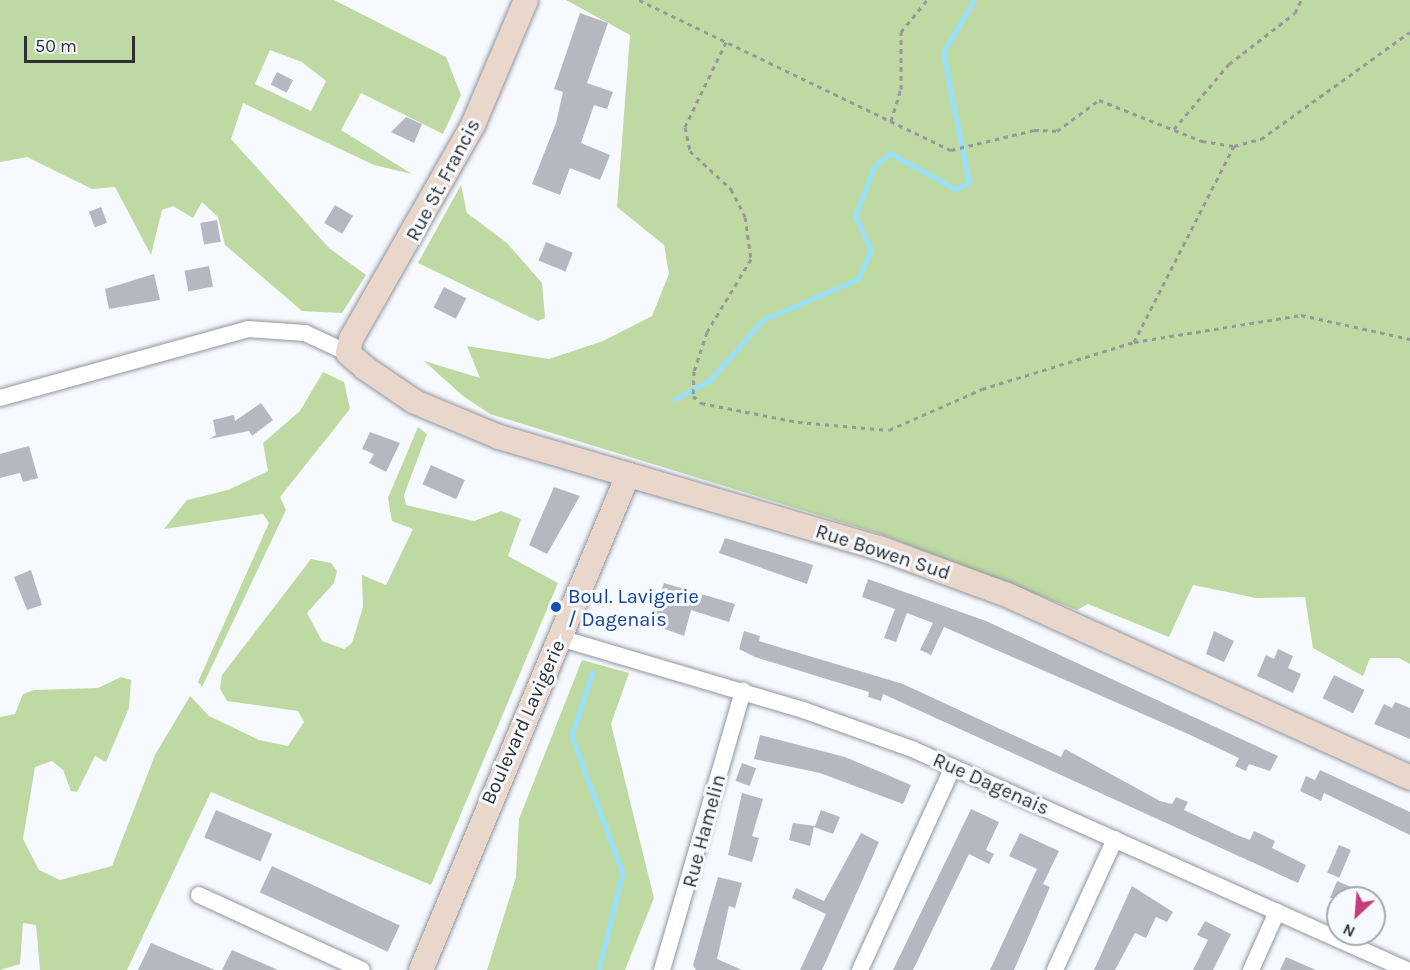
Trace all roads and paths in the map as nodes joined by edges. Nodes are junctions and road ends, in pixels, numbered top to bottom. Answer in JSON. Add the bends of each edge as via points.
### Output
{"nodes":[{"id":1,"x":526,"y":0,"type":"edge"},
{"id":2,"x":639,"y":0,"type":"edge"},
{"id":3,"x":927,"y":0,"type":"edge"},
{"id":4,"x":1301,"y":0,"type":"edge"},
{"id":5,"x":1410,"y":32,"type":"edge"},
{"id":6,"x":726,"y":42,"type":"junction"},
{"id":7,"x":891,"y":121,"type":"junction"},
{"id":8,"x":1174,"y":129,"type":"junction"},
{"id":9,"x":1234,"y":146,"type":"junction"},
{"id":10,"x":1410,"y":339,"type":"edge"},
{"id":11,"x":1134,"y":342,"type":"junction"},
{"id":12,"x":348,"y":353,"type":"junction"},
{"id":13,"x":0,"y":398,"type":"edge"},
{"id":14,"x":627,"y":475,"type":"junction"},
{"id":15,"x":560,"y":638,"type":"junction"},
{"id":16,"x":742,"y":691,"type":"junction"},
{"id":17,"x":953,"y":767,"type":"junction"},
{"id":18,"x":1410,"y":778,"type":"edge"},
{"id":19,"x":1115,"y":839,"type":"junction"},
{"id":20,"x":199,"y":895,"type":"dead end"},
{"id":21,"x":1277,"y":912,"type":"junction"},
{"id":22,"x":362,"y":970,"type":"edge"},
{"id":23,"x":421,"y":970,"type":"edge"},
{"id":24,"x":662,"y":970,"type":"edge"},
{"id":25,"x":860,"y":970,"type":"edge"},
{"id":26,"x":1055,"y":970,"type":"edge"},
{"id":27,"x":1251,"y":970,"type":"edge"},
{"id":28,"x":1407,"y":970,"type":"edge"}],
"edges":[{"from":1,"to":12,"type":"street","name":"Rue St. Francis","via":[[473,125],[355,331]]},
{"from":2,"to":6,"type":"path"},
{"from":3,"to":7,"type":"path","via":[[901,32],[901,89]]},
{"from":4,"to":8,"type":"path","via":[[1295,13],[1229,64]]},
{"from":5,"to":9,"type":"path","via":[[1261,139]]},
{"from":6,"to":7,"type":"path"},
{"from":6,"to":11,"type":"path","via":[[685,127],[690,151],[736,199],[745,217],[751,259],[700,352],[693,396],[701,403],[798,422],[889,430],[982,389]]},
{"from":7,"to":8,"type":"path","via":[[951,150],[969,149],[1034,130],[1057,131],[1099,100]]},
{"from":8,"to":9,"type":"path","via":[[1202,141]]},
{"from":9,"to":11,"type":"path"},
{"from":10,"to":11,"type":"path","via":[[1301,315]]},
{"from":12,"to":13,"type":"street","via":[[304,333],[249,328]]},
{"from":12,"to":14,"type":"street","name":"Rue Bowen Sud","via":[[399,393],[465,425]]},
{"from":14,"to":15,"type":"street","name":"Boulevard Lavigerie"},
{"from":14,"to":18,"type":"street","name":"Rue Bowen Sud","via":[[879,548],[985,586]]},
{"from":15,"to":16,"type":"street","name":"Rue Dagenais"},
{"from":15,"to":23,"type":"street","name":"Boulevard Lavigerie"},
{"from":16,"to":17,"type":"street","name":"Rue Dagenais"},
{"from":16,"to":24,"type":"street","name":"Rue Hamelin"},
{"from":17,"to":19,"type":"street","name":"Rue Dagenais"},
{"from":17,"to":25,"type":"street"},
{"from":19,"to":21,"type":"street","name":"Rue Dagenais"},
{"from":19,"to":26,"type":"street"},
{"from":20,"to":22,"type":"street"},
{"from":21,"to":27,"type":"street"},
{"from":21,"to":28,"type":"street","name":"Rue Dagenais"}]}
